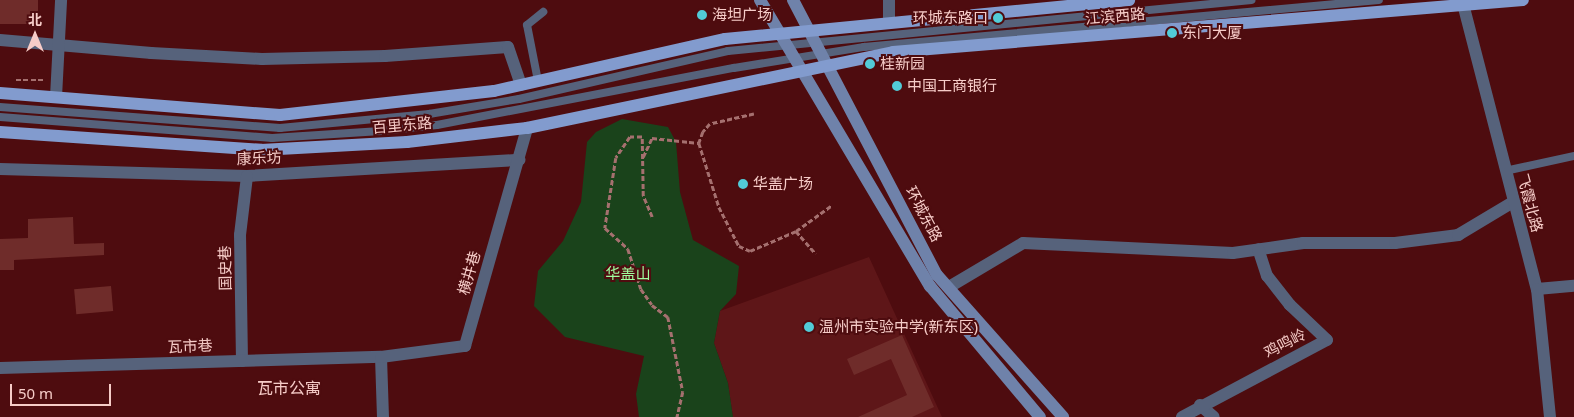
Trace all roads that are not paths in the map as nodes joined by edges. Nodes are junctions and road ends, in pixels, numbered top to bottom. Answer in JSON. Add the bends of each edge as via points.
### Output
{"nodes":[{"id":1,"x":61,"y":0,"type":"edge"},
{"id":2,"x":760,"y":0,"type":"edge"},
{"id":3,"x":793,"y":0,"type":"edge"},
{"id":4,"x":889,"y":0,"type":"edge"},
{"id":5,"x":1129,"y":0,"type":"edge"},
{"id":6,"x":1252,"y":0,"type":"edge"},
{"id":7,"x":1379,"y":0,"type":"edge"},
{"id":8,"x":1523,"y":0,"type":"edge"},
{"id":9,"x":1462,"y":2,"type":"edge"},
{"id":10,"x":543,"y":12,"type":"dead end"},
{"id":11,"x":889,"y":21,"type":"junction"},
{"id":12,"x":811,"y":30,"type":"junction"},
{"id":13,"x":778,"y":32,"type":"junction"},
{"id":14,"x":0,"y":40,"type":"edge"},
{"id":15,"x":59,"y":43,"type":"junction"},
{"id":16,"x":787,"y":47,"type":"junction"},
{"id":17,"x":823,"y":54,"type":"junction"},
{"id":18,"x":794,"y":58,"type":"junction"},
{"id":19,"x":802,"y":70,"type":"junction"},
{"id":20,"x":538,"y":81,"type":"junction"},
{"id":21,"x":521,"y":85,"type":"junction"},
{"id":22,"x":0,"y":93,"type":"edge"},
{"id":23,"x":56,"y":97,"type":"junction"},
{"id":24,"x":0,"y":107,"type":"edge"},
{"id":25,"x":0,"y":117,"type":"edge"},
{"id":26,"x":527,"y":128,"type":"junction"},
{"id":27,"x":0,"y":132,"type":"edge"},
{"id":28,"x":1574,"y":156,"type":"edge"},
{"id":29,"x":520,"y":160,"type":"junction"},
{"id":30,"x":0,"y":169,"type":"edge"},
{"id":31,"x":1505,"y":171,"type":"junction"},
{"id":32,"x":247,"y":176,"type":"junction"},
{"id":33,"x":1513,"y":202,"type":"junction"},
{"id":34,"x":1258,"y":249,"type":"junction"},
{"id":35,"x":1574,"y":286,"type":"edge"},
{"id":36,"x":949,"y":288,"type":"junction"},
{"id":37,"x":1537,"y":289,"type":"junction"},
{"id":38,"x":381,"y":357,"type":"junction"},
{"id":39,"x":242,"y":361,"type":"junction"},
{"id":40,"x":0,"y":368,"type":"edge"},
{"id":41,"x":1200,"y":405,"type":"junction"},
{"id":42,"x":383,"y":417,"type":"edge"},
{"id":43,"x":1040,"y":417,"type":"edge"},
{"id":44,"x":1062,"y":417,"type":"edge"},
{"id":45,"x":1182,"y":417,"type":"edge"},
{"id":46,"x":1214,"y":417,"type":"edge"},
{"id":47,"x":1550,"y":417,"type":"edge"}],
"edges":[{"from":1,"to":15,"type":"street"},
{"from":2,"to":13,"type":"main road","name":"环城东路"},
{"from":3,"to":12,"type":"main road","name":"环城东路"},
{"from":4,"to":11,"type":"street"},
{"from":5,"to":11,"type":"main road","name":"江滨西路"},
{"from":6,"to":17,"type":"lane","via":[[860,37]]},
{"from":7,"to":17,"type":"lane","via":[[864,46]]},
{"from":8,"to":9,"type":"main road","name":"江滨西路"},
{"from":9,"to":17,"type":"main road","name":"江滨西路","via":[[893,52]]},
{"from":9,"to":31,"type":"street","name":"飞霞北路"},
{"from":10,"to":20,"type":"lane","via":[[527,25]]},
{"from":11,"to":12,"type":"main road","name":"江滨西路"},
{"from":12,"to":13,"type":"main road","name":"江滨西路"},
{"from":12,"to":17,"type":"main road","name":"环城东路"},
{"from":13,"to":16,"type":"main road","name":"环城东路"},
{"from":13,"to":20,"type":"main road","name":"百里东路","via":[[715,41]]},
{"from":14,"to":15,"type":"street"},
{"from":15,"to":21,"type":"street","via":[[151,54],[262,59],[385,56],[508,47]]},
{"from":15,"to":23,"type":"street"},
{"from":16,"to":17,"type":"lane"},
{"from":16,"to":18,"type":"main road","name":"环城东路"},
{"from":16,"to":24,"type":"lane","via":[[728,52],[519,99],[429,114],[280,128]]},
{"from":17,"to":18,"type":"lane"},
{"from":17,"to":19,"type":"main road","name":"江滨西路"},
{"from":17,"to":36,"type":"main road","name":"环城东路","via":[[937,275]]},
{"from":18,"to":19,"type":"main road","name":"环城东路"},
{"from":18,"to":25,"type":"lane","via":[[437,126],[381,131],[272,138]]},
{"from":19,"to":26,"type":"main road","name":"百里东路"},
{"from":19,"to":43,"type":"main road","name":"环城东路","via":[[930,286]]},
{"from":20,"to":21,"type":"main road","name":"百里东路"},
{"from":21,"to":23,"type":"main road","name":"百里东路","via":[[494,91],[280,115]]},
{"from":22,"to":23,"type":"main road","name":"百里东路"},
{"from":26,"to":27,"type":"main road","name":"百里东路","via":[[407,142],[261,150]]},
{"from":26,"to":29,"type":"street","name":"横井巷"},
{"from":28,"to":31,"type":"lane"},
{"from":29,"to":32,"type":"street","name":"康乐坊"},
{"from":29,"to":38,"type":"street","name":"横井巷","via":[[465,346]]},
{"from":30,"to":32,"type":"street","name":"康乐坊"},
{"from":31,"to":33,"type":"street","name":"飞霞北路"},
{"from":32,"to":39,"type":"street","name":"国史巷","via":[[240,235]]},
{"from":33,"to":34,"type":"street","via":[[1458,235],[1395,244],[1303,243]]},
{"from":33,"to":37,"type":"street","name":"飞霞北路"},
{"from":34,"to":36,"type":"street","via":[[1233,253],[1023,244]]},
{"from":34,"to":41,"type":"street","name":"鸡鸣岭","via":[[1267,276],[1290,305],[1327,340]]},
{"from":35,"to":37,"type":"street"},
{"from":36,"to":44,"type":"main road","name":"环城东路"},
{"from":37,"to":47,"type":"street","name":"飞霞北路"},
{"from":38,"to":39,"type":"street","name":"瓦市巷"},
{"from":38,"to":42,"type":"street"},
{"from":39,"to":40,"type":"street","name":"瓦市巷"},
{"from":41,"to":45,"type":"street","name":"鸡鸣岭"},
{"from":41,"to":46,"type":"street"}]}
